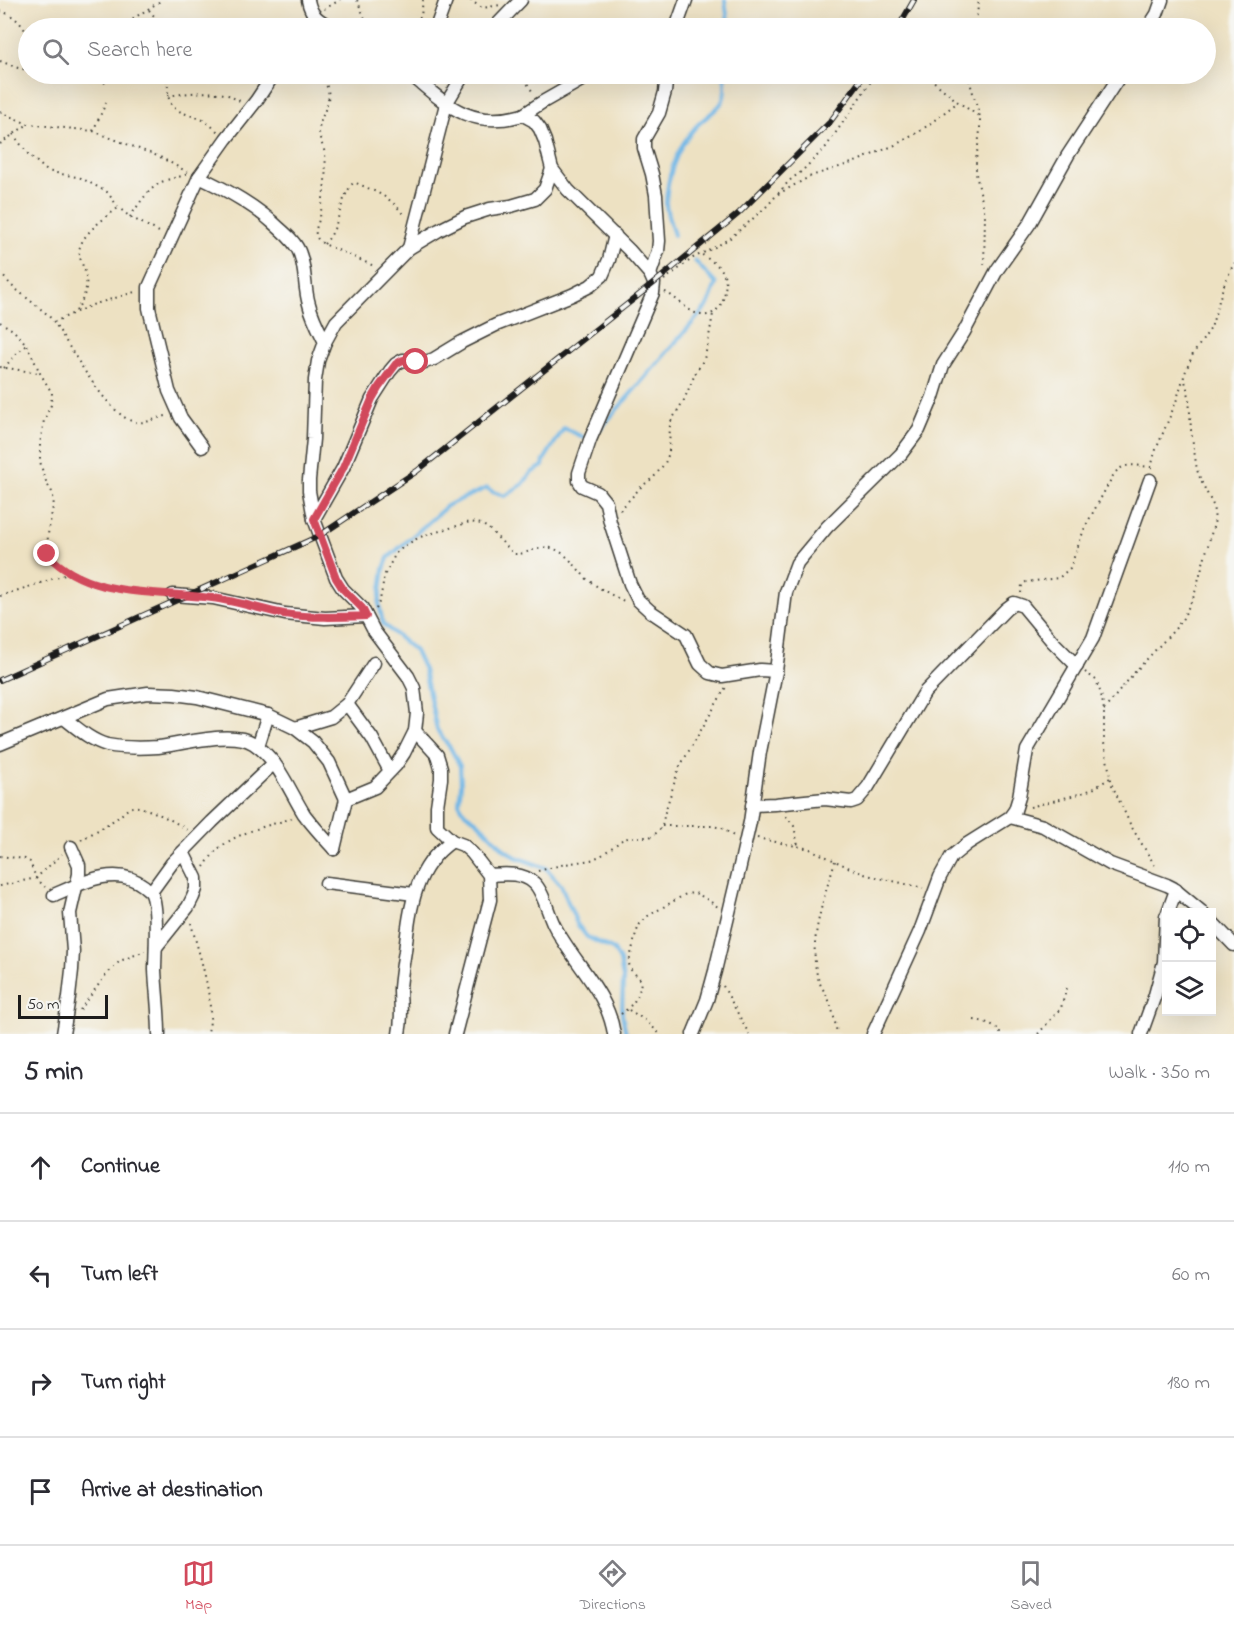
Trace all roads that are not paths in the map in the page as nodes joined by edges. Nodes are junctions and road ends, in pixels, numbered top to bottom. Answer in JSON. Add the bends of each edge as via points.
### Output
{"nodes":[{"id":1,"x":308,"y":0,"type":"edge"},
{"id":2,"x":446,"y":0,"type":"edge"},
{"id":3,"x":521,"y":0,"type":"edge"},
{"id":4,"x":686,"y":0,"type":"edge"},
{"id":5,"x":1162,"y":0,"type":"edge"},
{"id":6,"x":314,"y":16,"type":"joint"},
{"id":7,"x":317,"y":18,"type":"edge"},
{"id":8,"x":440,"y":18,"type":"edge"},
{"id":9,"x":503,"y":18,"type":"edge"},
{"id":10,"x":680,"y":18,"type":"edge"},
{"id":11,"x":1154,"y":18,"type":"edge"},
{"id":12,"x":267,"y":84,"type":"edge"},
{"id":13,"x":424,"y":84,"type":"edge"},
{"id":14,"x":458,"y":84,"type":"edge"},
{"id":15,"x":574,"y":84,"type":"edge"},
{"id":16,"x":666,"y":84,"type":"edge"},
{"id":17,"x":1114,"y":84,"type":"edge"},
{"id":18,"x":446,"y":104,"type":"junction"},
{"id":19,"x":523,"y":115,"type":"junction"},
{"id":20,"x":552,"y":169,"type":"junction"},
{"id":21,"x":199,"y":177,"type":"junction"},
{"id":22,"x":615,"y":236,"type":"junction"},
{"id":23,"x":409,"y":248,"type":"junction"},
{"id":24,"x":650,"y":274,"type":"junction"},
{"id":25,"x":325,"y":342,"type":"junction"},
{"id":26,"x":202,"y":447,"type":"dead end"},
{"id":27,"x":1150,"y":473,"type":"road end"},
{"id":28,"x":314,"y":519,"type":"junction"},
{"id":29,"x":173,"y":595,"type":"road end"},
{"id":30,"x":366,"y":616,"type":"junction"},
{"id":31,"x":374,"y":663,"type":"dead end"},
{"id":32,"x":1077,"y":666,"type":"junction"},
{"id":33,"x":776,"y":671,"type":"junction"},
{"id":34,"x":348,"y":704,"type":"junction"},
{"id":35,"x":268,"y":715,"type":"junction"},
{"id":36,"x":64,"y":718,"type":"junction"},
{"id":37,"x":295,"y":728,"type":"junction"},
{"id":38,"x":415,"y":731,"type":"junction"},
{"id":39,"x":0,"y":744,"type":"edge"},
{"id":40,"x":258,"y":746,"type":"junction"},
{"id":41,"x":274,"y":763,"type":"junction"},
{"id":42,"x":390,"y":771,"type":"junction"},
{"id":43,"x":346,"y":799,"type":"junction"},
{"id":44,"x":752,"y":805,"type":"junction"},
{"id":45,"x":1013,"y":814,"type":"junction"},
{"id":46,"x":452,"y":841,"type":"junction"},
{"id":47,"x":71,"y":847,"type":"road end"},
{"id":48,"x":183,"y":852,"type":"junction"},
{"id":49,"x":489,"y":875,"type":"junction"},
{"id":50,"x":326,"y":883,"type":"dead end"},
{"id":51,"x":77,"y":885,"type":"junction"},
{"id":52,"x":1171,"y":887,"type":"junction"},
{"id":53,"x":151,"y":891,"type":"junction"},
{"id":54,"x":414,"y":894,"type":"junction"},
{"id":55,"x":54,"y":895,"type":"road end"},
{"id":56,"x":1168,"y":908,"type":"edge"},
{"id":57,"x":1197,"y":908,"type":"edge"},
{"id":58,"x":1216,"y":926,"type":"edge"},
{"id":59,"x":1234,"y":945,"type":"edge"},
{"id":60,"x":156,"y":947,"type":"junction"},
{"id":61,"x":1164,"y":962,"type":"edge"},
{"id":62,"x":63,"y":1032,"type":"edge"},
{"id":63,"x":159,"y":1034,"type":"edge"},
{"id":64,"x":399,"y":1034,"type":"edge"},
{"id":65,"x":454,"y":1034,"type":"edge"},
{"id":66,"x":614,"y":1034,"type":"edge"},
{"id":67,"x":693,"y":1034,"type":"edge"},
{"id":68,"x":873,"y":1034,"type":"edge"},
{"id":69,"x":1141,"y":1034,"type":"edge"}],
"edges":[{"from":1,"to":6,"type":"street"},
{"from":2,"to":8,"type":"street"},
{"from":3,"to":9,"type":"street"},
{"from":4,"to":10,"type":"street"},
{"from":5,"to":11,"type":"street"},
{"from":6,"to":7,"type":"street"},
{"from":12,"to":21,"type":"street"},
{"from":13,"to":18,"type":"street"},
{"from":14,"to":18,"type":"street"},
{"from":15,"to":19,"type":"street"},
{"from":16,"to":24,"type":"street","via":[[659,113],[644,139],[656,195],[659,241]]},
{"from":17,"to":33,"type":"street","via":[[997,270],[943,365],[919,430],[797,564],[786,592]]},
{"from":18,"to":19,"type":"street","via":[[478,118]]},
{"from":18,"to":23,"type":"street"},
{"from":19,"to":20,"type":"street","via":[[540,129]]},
{"from":20,"to":22,"type":"street"},
{"from":20,"to":23,"type":"street","via":[[545,189],[535,199],[465,217]]},
{"from":21,"to":25,"type":"street","via":[[251,204],[299,251],[309,305]]},
{"from":21,"to":26,"type":"street","via":[[149,286],[149,308],[169,391],[181,418]]},
{"from":22,"to":24,"type":"street"},
{"from":22,"to":28,"type":"street","via":[[602,276],[590,286],[496,325],[434,359],[403,360],[396,364],[372,399],[343,468]]},
{"from":23,"to":25,"type":"street","via":[[336,322]]},
{"from":24,"to":33,"type":"street","via":[[654,290],[590,440],[579,481],[606,503],[638,600],[686,635],[700,664],[710,673],[722,676]]},
{"from":25,"to":28,"type":"street","via":[[315,380],[309,492]]},
{"from":27,"to":32,"type":"street","via":[[1093,638]]},
{"from":28,"to":30,"type":"street","via":[[336,578]]},
{"from":29,"to":30,"type":"street","via":[[213,598],[285,614],[325,618]]},
{"from":30,"to":38,"type":"street","via":[[414,688]]},
{"from":31,"to":34,"type":"street"},
{"from":32,"to":44,"type":"street","via":[[1023,606],[1014,603],[925,692],[857,800],[814,799]]},
{"from":32,"to":45,"type":"street","via":[[1027,750]]},
{"from":33,"to":44,"type":"street"},
{"from":34,"to":37,"type":"street","via":[[331,717]]},
{"from":34,"to":42,"type":"street"},
{"from":35,"to":36,"type":"street","via":[[197,697],[148,693],[108,699]]},
{"from":35,"to":37,"type":"street"},
{"from":35,"to":40,"type":"street"},
{"from":36,"to":39,"type":"street"},
{"from":36,"to":40,"type":"street","via":[[90,738],[107,745],[156,747],[236,738]]},
{"from":37,"to":43,"type":"street","via":[[314,742],[329,762]]},
{"from":38,"to":42,"type":"street"},
{"from":38,"to":46,"type":"street","via":[[437,755],[441,779],[437,827]]},
{"from":40,"to":41,"type":"street"},
{"from":41,"to":43,"type":"street","via":[[305,814],[334,849]]},
{"from":41,"to":48,"type":"street"},
{"from":42,"to":43,"type":"street","via":[[375,787]]},
{"from":44,"to":67,"type":"street","via":[[715,971]]},
{"from":45,"to":52,"type":"street","via":[[1043,826],[1110,864]]},
{"from":45,"to":68,"type":"street","via":[[951,857]]},
{"from":46,"to":49,"type":"street","via":[[472,853]]},
{"from":46,"to":54,"type":"street","via":[[432,858]]},
{"from":47,"to":51,"type":"street","via":[[79,865]]},
{"from":48,"to":53,"type":"street"},
{"from":48,"to":60,"type":"street","via":[[196,878],[196,889],[188,907]]},
{"from":49,"to":65,"type":"street","via":[[490,900]]},
{"from":49,"to":66,"type":"street","via":[[513,874],[535,884],[554,926],[605,1005]]},
{"from":50,"to":54,"type":"street"},
{"from":51,"to":53,"type":"street","via":[[108,876],[126,877]]},
{"from":51,"to":55,"type":"street"},
{"from":51,"to":62,"type":"street","via":[[70,913],[72,970]]},
{"from":52,"to":56,"type":"street"},
{"from":52,"to":57,"type":"street"},
{"from":53,"to":60,"type":"street"},
{"from":54,"to":64,"type":"street","via":[[400,988]]},
{"from":58,"to":59,"type":"street"},
{"from":60,"to":63,"type":"street"},
{"from":61,"to":69,"type":"street"}]}
